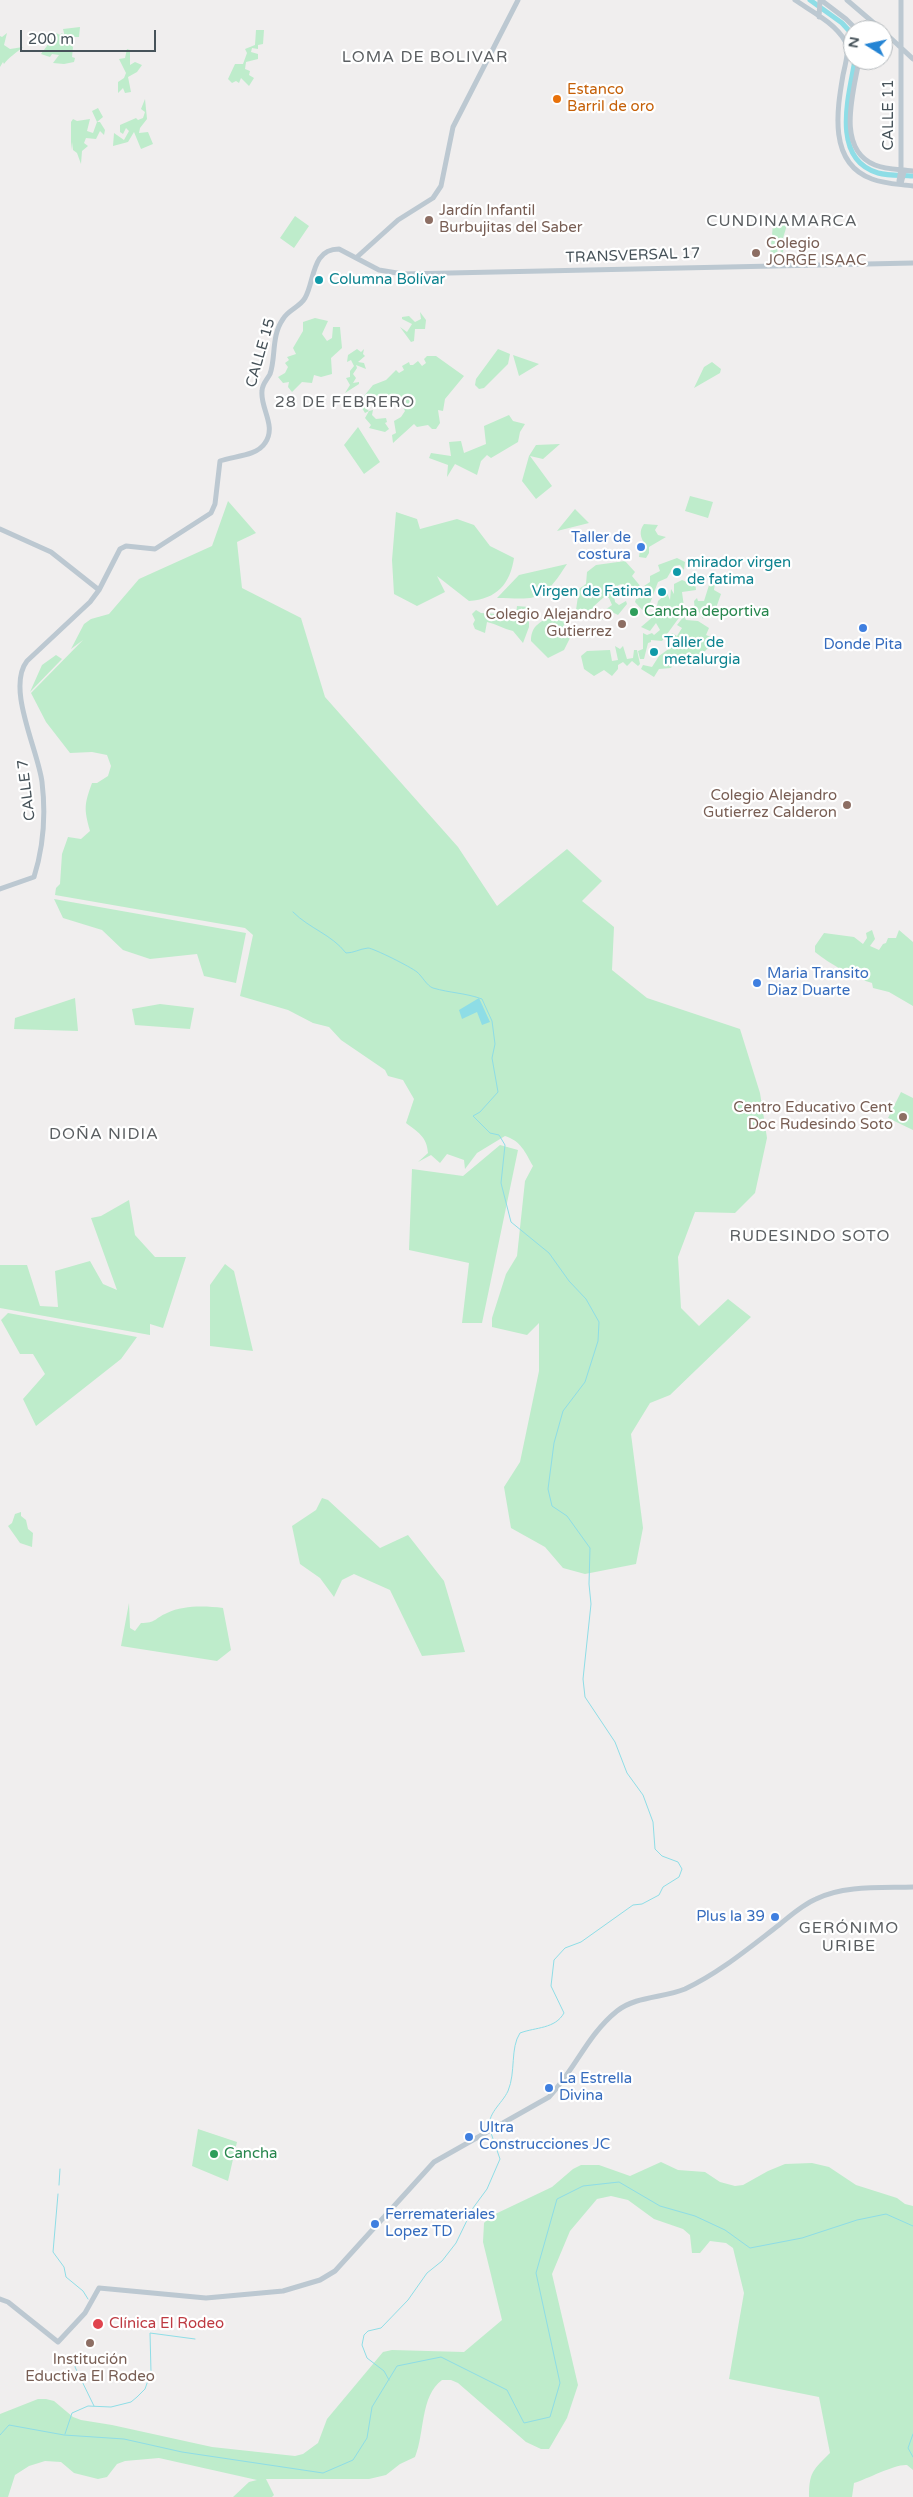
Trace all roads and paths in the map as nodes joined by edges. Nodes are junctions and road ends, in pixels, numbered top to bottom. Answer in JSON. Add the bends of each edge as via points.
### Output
{"nodes":[{"id":1,"x":518,"y":0,"type":"edge"},
{"id":2,"x":795,"y":0,"type":"edge"},
{"id":3,"x":847,"y":0,"type":"edge"},
{"id":4,"x":901,"y":0,"type":"edge"},
{"id":5,"x":821,"y":1,"type":"edge"},
{"id":6,"x":820,"y":14,"type":"junction"},
{"id":7,"x":847,"y":20,"type":"edge"},
{"id":8,"x":871,"y":20,"type":"edge"},
{"id":9,"x":893,"y":39,"type":"edge"},
{"id":10,"x":902,"y":48,"type":"junction"},
{"id":11,"x":913,"y":59,"type":"edge"},
{"id":12,"x":857,"y":70,"type":"edge"},
{"id":13,"x":913,"y":171,"type":"edge"},
{"id":14,"x":901,"y":172,"type":"junction"},
{"id":15,"x":901,"y":182,"type":"junction"},
{"id":16,"x":913,"y":186,"type":"edge"},
{"id":17,"x":357,"y":257,"type":"junction"},
{"id":18,"x":913,"y":263,"type":"edge"},
{"id":19,"x":0,"y":529,"type":"edge"},
{"id":20,"x":100,"y":590,"type":"junction"},
{"id":21,"x":21,"y":701,"type":"joint"},
{"id":22,"x":0,"y":888,"type":"edge"},
{"id":23,"x":913,"y":1887,"type":"edge"},
{"id":24,"x":0,"y":2299,"type":"edge"}],
"edges":[{"from":1,"to":17,"type":"main road","via":[[453,127],[442,186],[425,205],[398,220]]},
{"from":2,"to":6,"type":"main road"},
{"from":3,"to":8,"type":"main road"},
{"from":4,"to":10,"type":"main road","name":"CALLE 11"},
{"from":5,"to":6,"type":"main road"},
{"from":5,"to":7,"type":"main road"},
{"from":6,"to":15,"type":"main road","via":[[839,33],[846,46],[836,120],[846,157],[866,177]]},
{"from":9,"to":10,"type":"main road"},
{"from":10,"to":11,"type":"main road"},
{"from":10,"to":14,"type":"main road","name":"CALLE 11"},
{"from":12,"to":14,"type":"main road","via":[[850,119],[854,143],[871,163]]},
{"from":13,"to":14,"type":"main road"},
{"from":14,"to":15,"type":"main road","name":"CALLE 11"},
{"from":15,"to":16,"type":"main road"},
{"from":17,"to":18,"type":"main road","name":"TRANSVERSAL 17","via":[[379,270],[403,274]]},
{"from":17,"to":20,"type":"main road","name":"CALLE 15","via":[[339,249],[324,254],[314,270],[306,298],[283,318],[279,326],[271,372],[262,389],[269,424],[265,443],[252,452],[220,461],[215,504],[207,515],[154,549],[126,546],[120,549]]},
{"from":19,"to":20,"type":"main road","via":[[51,552]]},
{"from":20,"to":21,"type":"main road","name":"CALLE 15","via":[[67,626],[25,663],[19,684]]},
{"from":21,"to":22,"type":"main road","name":"CALLE 7","via":[[43,793],[44,833],[34,877]]},
{"from":23,"to":24,"type":"main road","via":[[850,1890],[816,1898],[712,1975],[684,1989],[632,2002],[618,2010],[600,2027],[549,2097],[434,2162],[335,2271],[320,2280],[283,2291],[206,2298],[99,2288],[85,2313],[58,2342]]}]}
